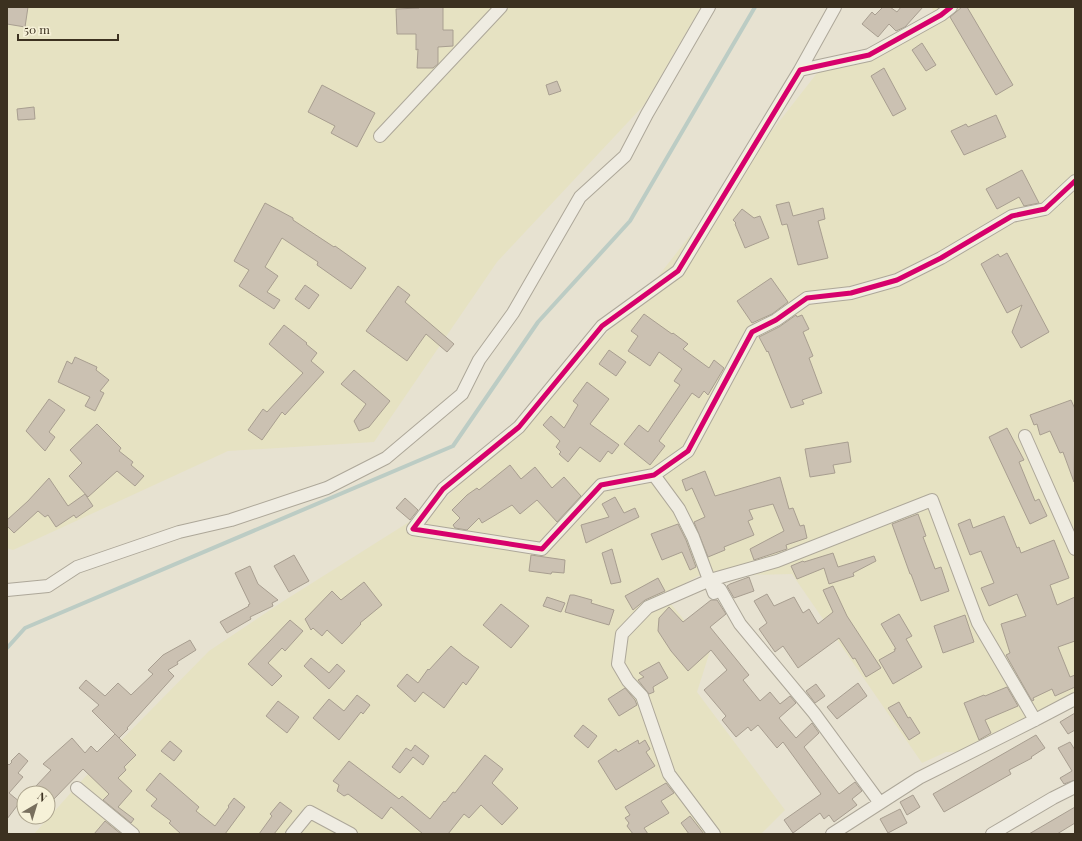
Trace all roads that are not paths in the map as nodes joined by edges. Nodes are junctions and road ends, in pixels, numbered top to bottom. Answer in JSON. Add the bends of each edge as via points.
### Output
{"nodes":[{"id":1,"x":501,"y":7,"type":"edge"},
{"id":2,"x":710,"y":7,"type":"edge"},
{"id":3,"x":835,"y":7,"type":"edge"},
{"id":4,"x":951,"y":7,"type":"edge"},
{"id":5,"x":800,"y":70,"type":"junction"},
{"id":6,"x":380,"y":136,"type":"dead end"},
{"id":7,"x":1075,"y":181,"type":"edge"},
{"id":8,"x":1024,"y":436,"type":"dead end"},
{"id":9,"x":654,"y":476,"type":"junction"},
{"id":10,"x":1075,"y":549,"type":"edge"},
{"id":11,"x":710,"y":580,"type":"junction"},
{"id":12,"x":7,"y":590,"type":"edge"},
{"id":13,"x":1075,"y":699,"type":"edge"},
{"id":14,"x":1035,"y":720,"type":"junction"},
{"id":15,"x":1075,"y":787,"type":"edge"},
{"id":16,"x":77,"y":788,"type":"dead end"},
{"id":17,"x":880,"y":803,"type":"junction"},
{"id":18,"x":133,"y":834,"type":"edge"},
{"id":19,"x":292,"y":834,"type":"edge"},
{"id":20,"x":351,"y":834,"type":"edge"},
{"id":21,"x":714,"y":834,"type":"edge"},
{"id":22,"x":832,"y":834,"type":"edge"},
{"id":23,"x":992,"y":834,"type":"edge"}],
"edges":[{"from":1,"to":6,"type":"street"},
{"from":2,"to":12,"type":"street","via":[[625,156],[580,197],[513,313],[479,360],[462,394],[386,458],[327,488],[230,520],[178,532],[77,567],[48,586]]},
{"from":3,"to":5,"type":"street"},
{"from":4,"to":5,"type":"street","via":[[869,55]]},
{"from":5,"to":9,"type":"street","via":[[678,271],[602,326],[519,427],[443,489],[414,529],[542,549],[601,485]]},
{"from":7,"to":9,"type":"street","via":[[1044,209],[1012,216],[941,258],[897,280],[851,292],[806,298],[776,320],[752,332],[688,451]]},
{"from":8,"to":10,"type":"street"},
{"from":9,"to":11,"type":"street","via":[[679,509]]},
{"from":11,"to":14,"type":"street","via":[[777,562],[932,500],[978,623]]},
{"from":11,"to":17,"type":"street","via":[[714,593],[720,589],[740,624],[814,713]]},
{"from":11,"to":21,"type":"street","via":[[648,607],[622,634],[618,664],[628,681],[642,696],[669,774]]},
{"from":13,"to":14,"type":"street"},
{"from":14,"to":17,"type":"street","via":[[919,778]]},
{"from":15,"to":23,"type":"street"},
{"from":16,"to":18,"type":"street"},
{"from":17,"to":22,"type":"street"},
{"from":19,"to":20,"type":"street","via":[[310,812]]}]}
